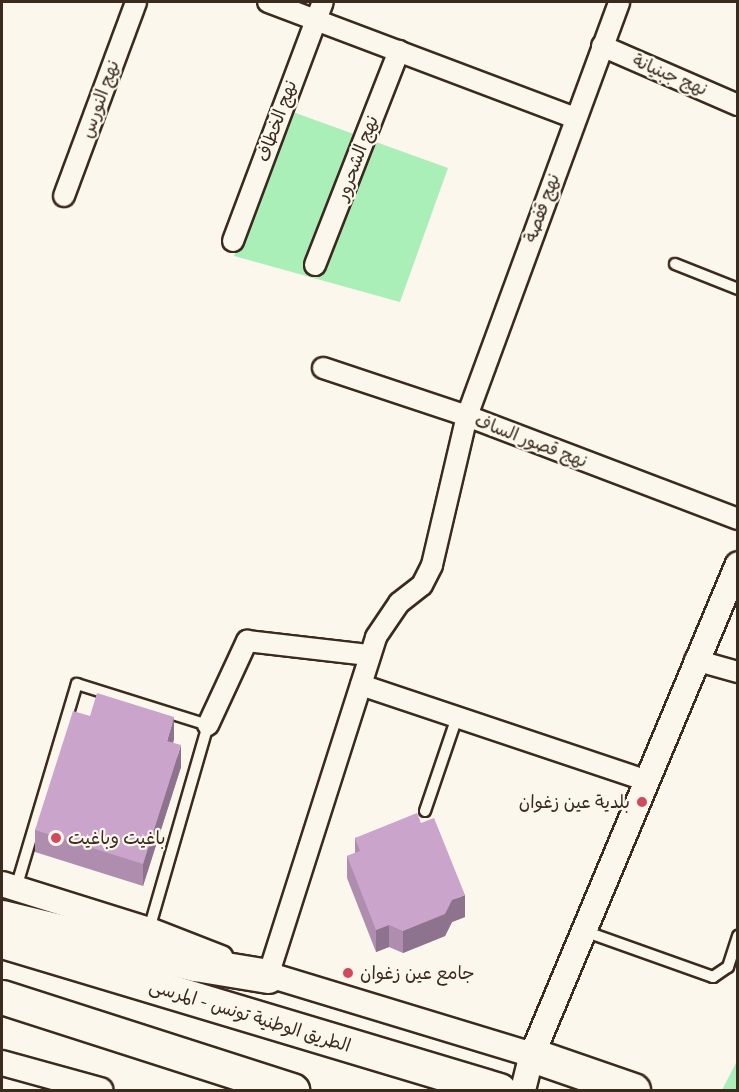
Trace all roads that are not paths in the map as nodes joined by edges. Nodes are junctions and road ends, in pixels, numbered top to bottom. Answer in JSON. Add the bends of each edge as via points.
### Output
{"nodes":[{"id":1,"x":136,"y":2,"type":"edge"},
{"id":2,"x":268,"y":2,"type":"edge"},
{"id":3,"x":619,"y":2,"type":"edge"},
{"id":4,"x":319,"y":10,"type":"edge"},
{"id":5,"x":602,"y":46,"type":"junction"},
{"id":6,"x":399,"y":51,"type":"junction"},
{"id":7,"x":738,"y":105,"type":"edge"},
{"id":8,"x":575,"y":118,"type":"junction"},
{"id":9,"x":64,"y":196,"type":"dead end"},
{"id":10,"x":233,"y":241,"type":"dead end"},
{"id":11,"x":675,"y":264,"type":"dead end"},
{"id":12,"x":315,"y":265,"type":"dead end"},
{"id":13,"x":738,"y":289,"type":"edge"},
{"id":14,"x":323,"y":368,"type":"dead end"},
{"id":15,"x":467,"y":416,"type":"junction"},
{"id":16,"x":738,"y":519,"type":"edge"},
{"id":17,"x":738,"y":564,"type":"edge"},
{"id":18,"x":368,"y":655,"type":"junction"},
{"id":19,"x":695,"y":660,"type":"junction"},
{"id":20,"x":738,"y":672,"type":"edge"},
{"id":21,"x":361,"y":685,"type":"junction"},
{"id":22,"x":457,"y":717,"type":"junction"},
{"id":23,"x":208,"y":725,"type":"junction"},
{"id":24,"x":648,"y":781,"type":"junction"},
{"id":25,"x":425,"y":811,"type":"dead end"},
{"id":26,"x":6,"y":896,"type":"edge"},
{"id":27,"x":149,"y":930,"type":"junction"},
{"id":28,"x":584,"y":931,"type":"junction"},
{"id":29,"x":738,"y":936,"type":"edge"},
{"id":30,"x":2,"y":941,"type":"edge"},
{"id":31,"x":268,"y":976,"type":"junction"},
{"id":32,"x":2,"y":998,"type":"edge"},
{"id":33,"x":532,"y":1055,"type":"junction"},
{"id":34,"x":2,"y":1063,"type":"edge"},
{"id":35,"x":100,"y":1090,"type":"edge"},
{"id":36,"x":292,"y":1090,"type":"edge"},
{"id":37,"x":499,"y":1090,"type":"edge"},
{"id":38,"x":523,"y":1090,"type":"edge"},
{"id":39,"x":633,"y":1090,"type":"edge"}],
"edges":[{"from":1,"to":9,"type":"street","name":"نهج النورس"},
{"from":2,"to":4,"type":"street"},
{"from":3,"to":5,"type":"street","name":"نهج قفصة"},
{"from":4,"to":6,"type":"street"},
{"from":4,"to":10,"type":"street","name":"نهج الخطاف"},
{"from":5,"to":7,"type":"street","name":"نهج جبنيانة"},
{"from":5,"to":8,"type":"street","name":"نهج قفصة"},
{"from":6,"to":8,"type":"street"},
{"from":6,"to":12,"type":"street","name":"نهج الشحرور"},
{"from":8,"to":15,"type":"street","name":"نهج قفصة"},
{"from":11,"to":13,"type":"lane"},
{"from":14,"to":15,"type":"street","name":"نهج قصور الساف"},
{"from":15,"to":16,"type":"street","name":"نهج قصور الساف"},
{"from":15,"to":18,"type":"street","name":"نهج قفصة","via":[[432,565],[422,585],[389,615]]},
{"from":17,"to":19,"type":"street"},
{"from":18,"to":21,"type":"street","name":"نهج قفصة"},
{"from":18,"to":23,"type":"street","via":[[247,641]]},
{"from":19,"to":20,"type":"street"},
{"from":19,"to":24,"type":"street"},
{"from":21,"to":22,"type":"street"},
{"from":21,"to":31,"type":"street","name":"نهج قفصة"},
{"from":22,"to":24,"type":"street"},
{"from":22,"to":25,"type":"lane"},
{"from":23,"to":26,"type":"lane","via":[[77,684]]},
{"from":23,"to":27,"type":"lane"},
{"from":24,"to":28,"type":"street"},
{"from":26,"to":27,"type":"street"},
{"from":26,"to":31,"type":"highway","via":[[195,964]]},
{"from":27,"to":31,"type":"street"},
{"from":28,"to":29,"type":"lane","via":[[713,977],[728,967]]},
{"from":28,"to":33,"type":"street"},
{"from":30,"to":37,"type":"highway","name":"الطريق الوطنية تونس - المرسى"},
{"from":31,"to":33,"type":"street"},
{"from":32,"to":36,"type":"highway"},
{"from":33,"to":38,"type":"street"},
{"from":33,"to":39,"type":"highway"},
{"from":34,"to":35,"type":"street"}]}
